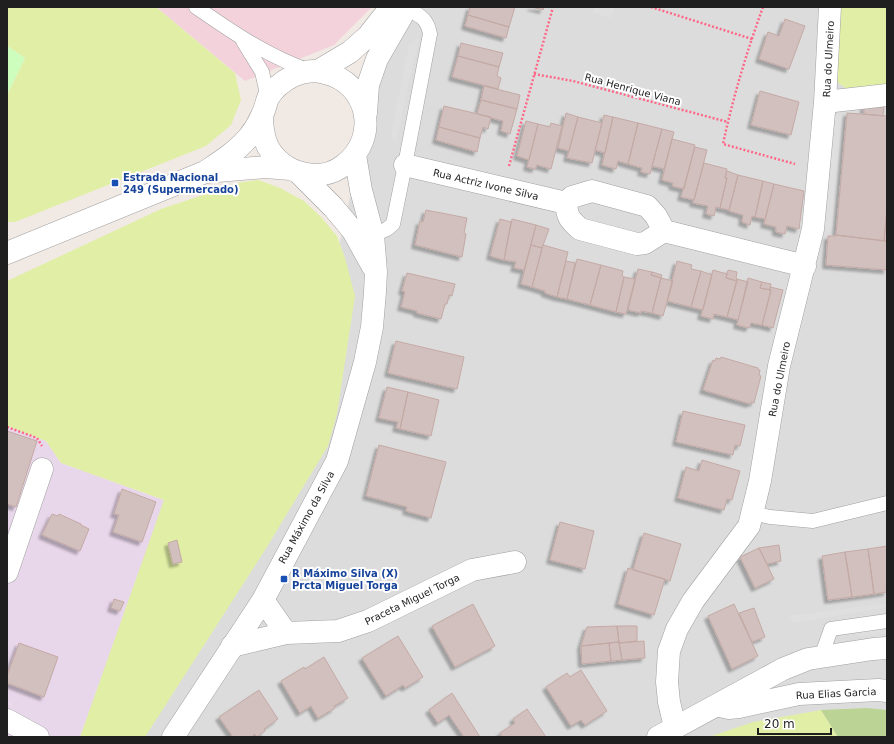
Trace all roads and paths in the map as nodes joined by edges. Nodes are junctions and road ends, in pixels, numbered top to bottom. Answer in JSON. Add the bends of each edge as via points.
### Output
{"nodes":[{"id":1,"x":196,"y":7,"type":"edge"},
{"id":2,"x":402,"y":7,"type":"edge"},
{"id":3,"x":553,"y":7,"type":"edge"},
{"id":4,"x":651,"y":7,"type":"edge"},
{"id":5,"x":763,"y":7,"type":"edge"},
{"id":6,"x":830,"y":7,"type":"edge"},
{"id":7,"x":239,"y":36,"type":"junction"},
{"id":8,"x":752,"y":39,"type":"junction"},
{"id":9,"x":314,"y":71,"type":"junction"},
{"id":10,"x":534,"y":74,"type":"junction"},
{"id":11,"x":887,"y":95,"type":"edge"},
{"id":12,"x":825,"y":102,"type":"junction"},
{"id":13,"x":265,"y":107,"type":"junction"},
{"id":14,"x":366,"y":116,"type":"junction"},
{"id":15,"x":728,"y":122,"type":"junction"},
{"id":16,"x":355,"y":155,"type":"junction"},
{"id":17,"x":405,"y":165,"type":"junction"},
{"id":18,"x":819,"y":170,"type":"junction"},
{"id":19,"x":295,"y":171,"type":"junction"},
{"id":20,"x":205,"y":172,"type":"junction"},
{"id":21,"x":503,"y":187,"type":"junction"},
{"id":22,"x":566,"y":203,"type":"junction"},
{"id":23,"x":664,"y":231,"type":"junction"},
{"id":24,"x":373,"y":235,"type":"junction"},
{"id":25,"x":39,"y":240,"type":"junction"},
{"id":26,"x":7,"y":242,"type":"edge"},
{"id":27,"x":7,"y":253,"type":"edge"},
{"id":28,"x":805,"y":266,"type":"junction"},
{"id":29,"x":376,"y":272,"type":"junction"},
{"id":30,"x":7,"y":427,"type":"edge"},
{"id":31,"x":42,"y":469,"type":"joint"},
{"id":32,"x":887,"y":503,"type":"edge"},
{"id":33,"x":752,"y":513,"type":"junction"},
{"id":34,"x":515,"y":562,"type":"dead end"},
{"id":35,"x":7,"y":572,"type":"edge"},
{"id":36,"x":263,"y":600,"type":"junction"},
{"id":37,"x":887,"y":621,"type":"edge"},
{"id":38,"x":286,"y":633,"type":"junction"},
{"id":39,"x":232,"y":646,"type":"junction"},
{"id":40,"x":887,"y":648,"type":"edge"},
{"id":41,"x":822,"y":657,"type":"junction"},
{"id":42,"x":887,"y":691,"type":"edge"},
{"id":43,"x":715,"y":705,"type":"junction"},
{"id":44,"x":7,"y":720,"type":"edge"},
{"id":45,"x":664,"y":734,"type":"edge"},
{"id":46,"x":38,"y":737,"type":"edge"},
{"id":47,"x":173,"y":737,"type":"edge"}],
"edges":[{"from":1,"to":7,"type":"lane"},
{"from":2,"to":9,"type":"street","via":[[350,52]]},
{"from":2,"to":14,"type":"street","via":[[377,59],[368,85]]},
{"from":2,"to":17,"type":"lane","via":[[425,19],[430,34]]},
{"from":3,"to":10,"type":"path"},
{"from":4,"to":8,"type":"path"},
{"from":5,"to":8,"type":"path"},
{"from":6,"to":12,"type":"street","name":"Rua do Ulmeiro"},
{"from":7,"to":9,"type":"lane","via":[[264,52]]},
{"from":7,"to":13,"type":"lane","via":[[262,72]]},
{"from":8,"to":15,"type":"path"},
{"from":9,"to":13,"type":"street","via":[[294,75],[279,84]]},
{"from":9,"to":14,"type":"street","via":[[335,75],[350,85],[360,99]]},
{"from":10,"to":15,"type":"path","name":"Rua Henrique Viana","via":[[573,81]]},
{"from":10,"to":21,"type":"path"},
{"from":11,"to":12,"type":"street"},
{"from":12,"to":18,"type":"street","name":"Rua do Ulmeiro"},
{"from":13,"to":19,"type":"street","via":[[262,132],[268,147],[277,160]]},
{"from":13,"to":20,"type":"street","via":[[248,138],[232,154]]},
{"from":14,"to":16,"type":"street","via":[[362,143]]},
{"from":15,"to":18,"type":"path","via":[[723,144]]},
{"from":16,"to":19,"type":"street","via":[[344,166],[330,172],[314,175]]},
{"from":16,"to":24,"type":"street","name":"Rua Máximo da Silva"},
{"from":17,"to":21,"type":"street","name":"Rua Actriz Ivone Silva"},
{"from":17,"to":24,"type":"lane","via":[[392,224]]},
{"from":18,"to":28,"type":"street","name":"Rua do Ulmeiro","via":[[813,229]]},
{"from":19,"to":20,"type":"street","via":[[266,168]]},
{"from":19,"to":29,"type":"street","via":[[333,207],[353,231]]},
{"from":20,"to":25,"type":"street"},
{"from":21,"to":22,"type":"street","name":"Rua Actriz Ivone Silva"},
{"from":22,"to":23,"type":"street","via":[[572,197],[592,190],[647,206]]},
{"from":22,"to":23,"type":"street","via":[[567,215],[580,229],[637,244]]},
{"from":23,"to":28,"type":"street"},
{"from":24,"to":29,"type":"street","name":"Rua Máximo da Silva"},
{"from":25,"to":26,"type":"street","via":[[14,244]]},
{"from":25,"to":27,"type":"street"},
{"from":28,"to":33,"type":"street","name":"Rua do Ulmeiro","via":[[779,366],[760,481]]},
{"from":29,"to":36,"type":"street","name":"Rua Máximo da Silva","via":[[372,327],[365,362],[337,461]]},
{"from":30,"to":31,"type":"path","via":[[37,438],[42,446]]},
{"from":31,"to":35,"type":"street"},
{"from":32,"to":33,"type":"lane","via":[[813,521]]},
{"from":33,"to":45,"type":"street","name":"Rua do Ulmeiro","via":[[749,526],[693,601],[677,629],[669,651],[669,702]]},
{"from":34,"to":38,"type":"street","name":"Praceta Miguel Torga","via":[[472,570],[368,621],[338,631]]},
{"from":36,"to":38,"type":"street"},
{"from":36,"to":39,"type":"street","name":"Rua Máximo da Silva"},
{"from":37,"to":41,"type":"lane","via":[[831,629]]},
{"from":38,"to":39,"type":"street","name":"Praceta Miguel Torga"},
{"from":39,"to":47,"type":"street","name":"Rua Máximo da Silva"},
{"from":40,"to":41,"type":"street"},
{"from":41,"to":43,"type":"street","via":[[808,659],[783,669]]},
{"from":42,"to":43,"type":"street","name":"Rua Elias Garcia","via":[[798,694],[729,708]]},
{"from":43,"to":45,"type":"street"},
{"from":44,"to":46,"type":"street"}]}
